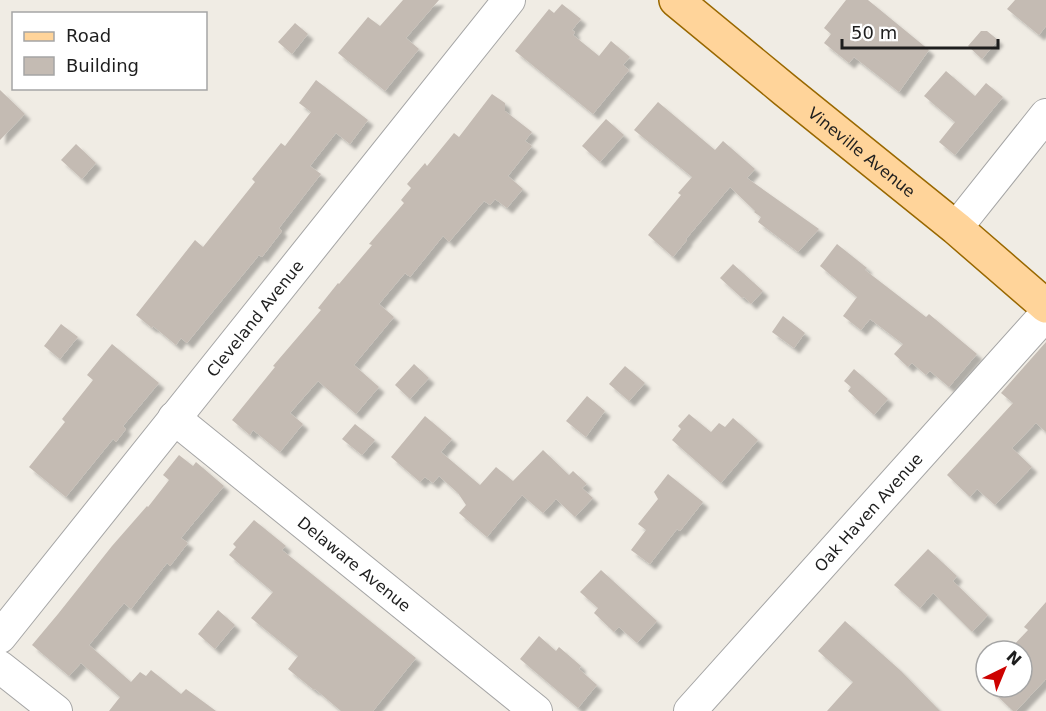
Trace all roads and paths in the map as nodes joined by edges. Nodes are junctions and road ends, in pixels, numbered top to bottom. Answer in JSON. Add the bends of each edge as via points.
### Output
{"nodes":[{"id":1,"x":509,"y":0,"type":"edge"},
{"id":2,"x":676,"y":0,"type":"edge"},
{"id":3,"x":1046,"y":115,"type":"edge"},
{"id":4,"x":956,"y":228,"type":"junction"},
{"id":5,"x":1046,"y":306,"type":"edge"},
{"id":6,"x":1046,"y":314,"type":"edge"},
{"id":7,"x":174,"y":418,"type":"junction"},
{"id":8,"x":0,"y":637,"type":"edge"},
{"id":9,"x":0,"y":667,"type":"edge"},
{"id":10,"x":56,"y":711,"type":"edge"},
{"id":11,"x":536,"y":711,"type":"edge"},
{"id":12,"x":690,"y":711,"type":"edge"}],
"edges":[{"from":1,"to":7,"type":"street","name":"Cleveland Avenue"},
{"from":2,"to":4,"type":"main road","name":"Vineville Avenue"},
{"from":3,"to":4,"type":"street"},
{"from":4,"to":5,"type":"main road","name":"Vineville Avenue"},
{"from":6,"to":12,"type":"street","name":"Oak Haven Avenue"},
{"from":7,"to":8,"type":"street","name":"Cleveland Avenue"},
{"from":7,"to":11,"type":"street","name":"Delaware Avenue"},
{"from":9,"to":10,"type":"street"}]}
